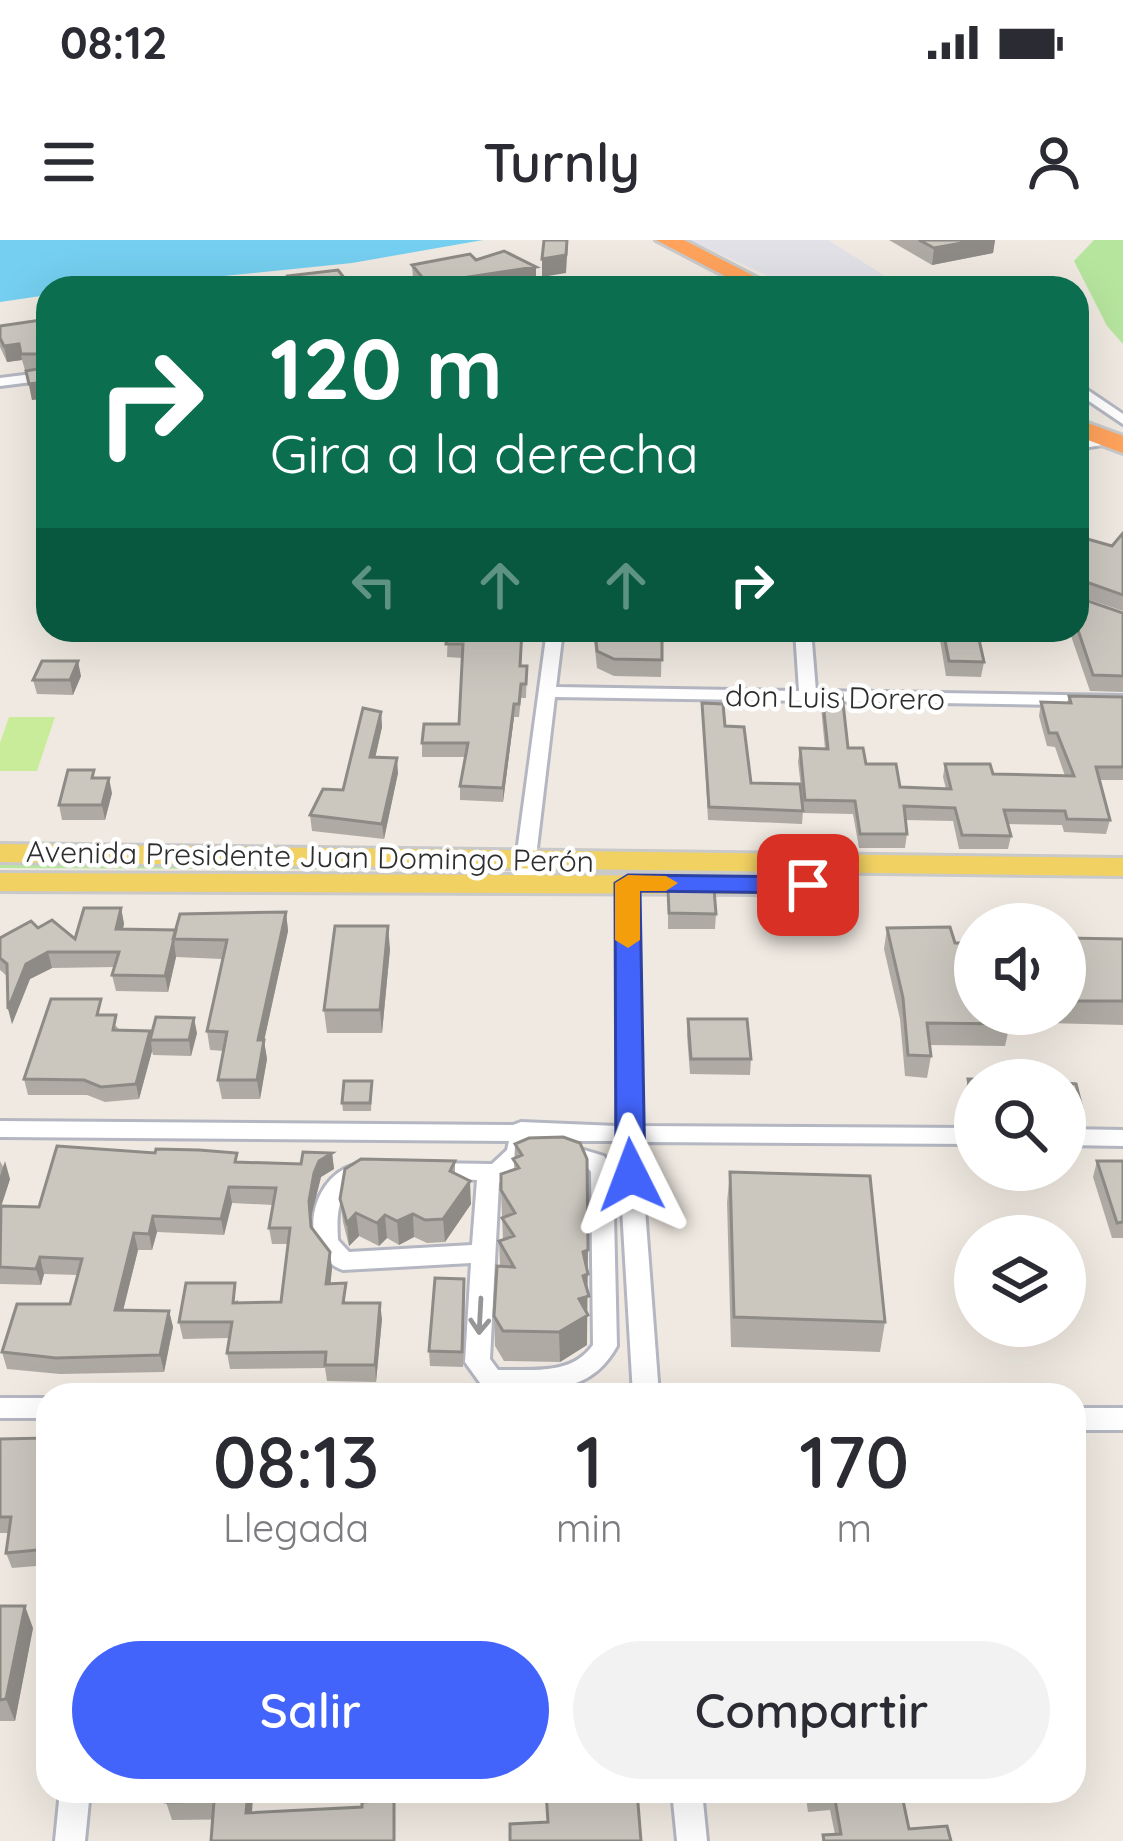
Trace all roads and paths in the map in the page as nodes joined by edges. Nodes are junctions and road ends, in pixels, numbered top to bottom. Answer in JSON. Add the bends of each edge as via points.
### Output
{"nodes":[{"id":1,"x":647,"y":240,"type":"edge"},
{"id":2,"x":668,"y":240,"type":"edge"},
{"id":3,"x":714,"y":276,"type":"edge"},
{"id":4,"x":742,"y":276,"type":"edge"},
{"id":5,"x":36,"y":378,"type":"edge"},
{"id":6,"x":0,"y":382,"type":"edge"},
{"id":7,"x":1089,"y":383,"type":"edge"},
{"id":8,"x":1089,"y":394,"type":"edge"},
{"id":9,"x":1117,"y":410,"type":"edge"},
{"id":10,"x":1095,"y":435,"type":"edge"},
{"id":11,"x":554,"y":642,"type":"edge"},
{"id":12,"x":804,"y":642,"type":"edge"},
{"id":13,"x":548,"y":692,"type":"junction"},
{"id":14,"x":808,"y":696,"type":"junction"},
{"id":15,"x":1123,"y":701,"type":"edge"},
{"id":16,"x":0,"y":853,"type":"edge"},
{"id":17,"x":1123,"y":867,"type":"edge"},
{"id":18,"x":524,"y":870,"type":"junction"},
{"id":19,"x":0,"y":882,"type":"edge"},
{"id":20,"x":628,"y":883,"type":"junction"},
{"id":21,"x":1123,"y":889,"type":"edge"},
{"id":22,"x":0,"y":1129,"type":"edge"},
{"id":23,"x":521,"y":1130,"type":"junction"},
{"id":24,"x":628,"y":1131,"type":"junction"},
{"id":25,"x":954,"y":1136,"type":"edge"},
{"id":26,"x":1086,"y":1137,"type":"edge"},
{"id":27,"x":1123,"y":1138,"type":"edge"},
{"id":28,"x":561,"y":1142,"type":"junction"},
{"id":29,"x":515,"y":1156,"type":"junction"},
{"id":30,"x":494,"y":1172,"type":"junction"},
{"id":31,"x":484,"y":1253,"type":"junction"},
{"id":32,"x":645,"y":1383,"type":"edge"},
{"id":33,"x":0,"y":1408,"type":"edge"},
{"id":34,"x":36,"y":1408,"type":"edge"},
{"id":35,"x":1086,"y":1419,"type":"edge"},
{"id":36,"x":1123,"y":1419,"type":"edge"},
{"id":37,"x":74,"y":1803,"type":"edge"},
{"id":38,"x":688,"y":1803,"type":"edge"},
{"id":39,"x":70,"y":1841,"type":"edge"},
{"id":40,"x":692,"y":1841,"type":"edge"}],
"edges":[{"from":1,"to":3,"type":"highway"},
{"from":2,"to":4,"type":"highway"},
{"from":5,"to":6,"type":"street"},
{"from":7,"to":9,"type":"street"},
{"from":8,"to":9,"type":"street"},
{"from":9,"to":10,"type":"highway"},
{"from":11,"to":13,"type":"street"},
{"from":12,"to":14,"type":"street"},
{"from":13,"to":14,"type":"street","name":"don Luis Dorero"},
{"from":13,"to":18,"type":"street"},
{"from":14,"to":15,"type":"street","name":"don Luis Dorero"},
{"from":16,"to":18,"type":"main road","name":"Avenida Presidente Juan Domingo Perón"},
{"from":17,"to":18,"type":"main road","name":"Avenida Presidente Juan Domingo Perón"},
{"from":18,"to":19,"type":"main road","name":"Avenida Presidente Juan Domingo Perón"},
{"from":18,"to":20,"type":"main road","name":"Avenida Presidente Juan Domingo Perón"},
{"from":20,"to":21,"type":"main road","name":"Avenida Presidente Juan Domingo Perón"},
{"from":20,"to":24,"type":"street"},
{"from":22,"to":23,"type":"street"},
{"from":23,"to":28,"type":"street"},
{"from":23,"to":29,"type":"street"},
{"from":24,"to":25,"type":"street"},
{"from":24,"to":28,"type":"street"},
{"from":24,"to":32,"type":"street"},
{"from":26,"to":27,"type":"street"},
{"from":28,"to":29,"type":"street"},
{"from":31,"to":28,"type":"street","one_way":true,"via":[[482,1373],[492,1380],[581,1375],[596,1365],[605,1346],[602,1172]]},
{"from":29,"to":30,"type":"street"},
{"from":30,"to":31,"type":"street"},
{"from":30,"to":31,"type":"street","via":[[358,1171],[333,1185],[325,1230],[343,1261]]},
{"from":33,"to":34,"type":"street"},
{"from":35,"to":36,"type":"street"},
{"from":37,"to":39,"type":"street"},
{"from":38,"to":40,"type":"street"}]}
